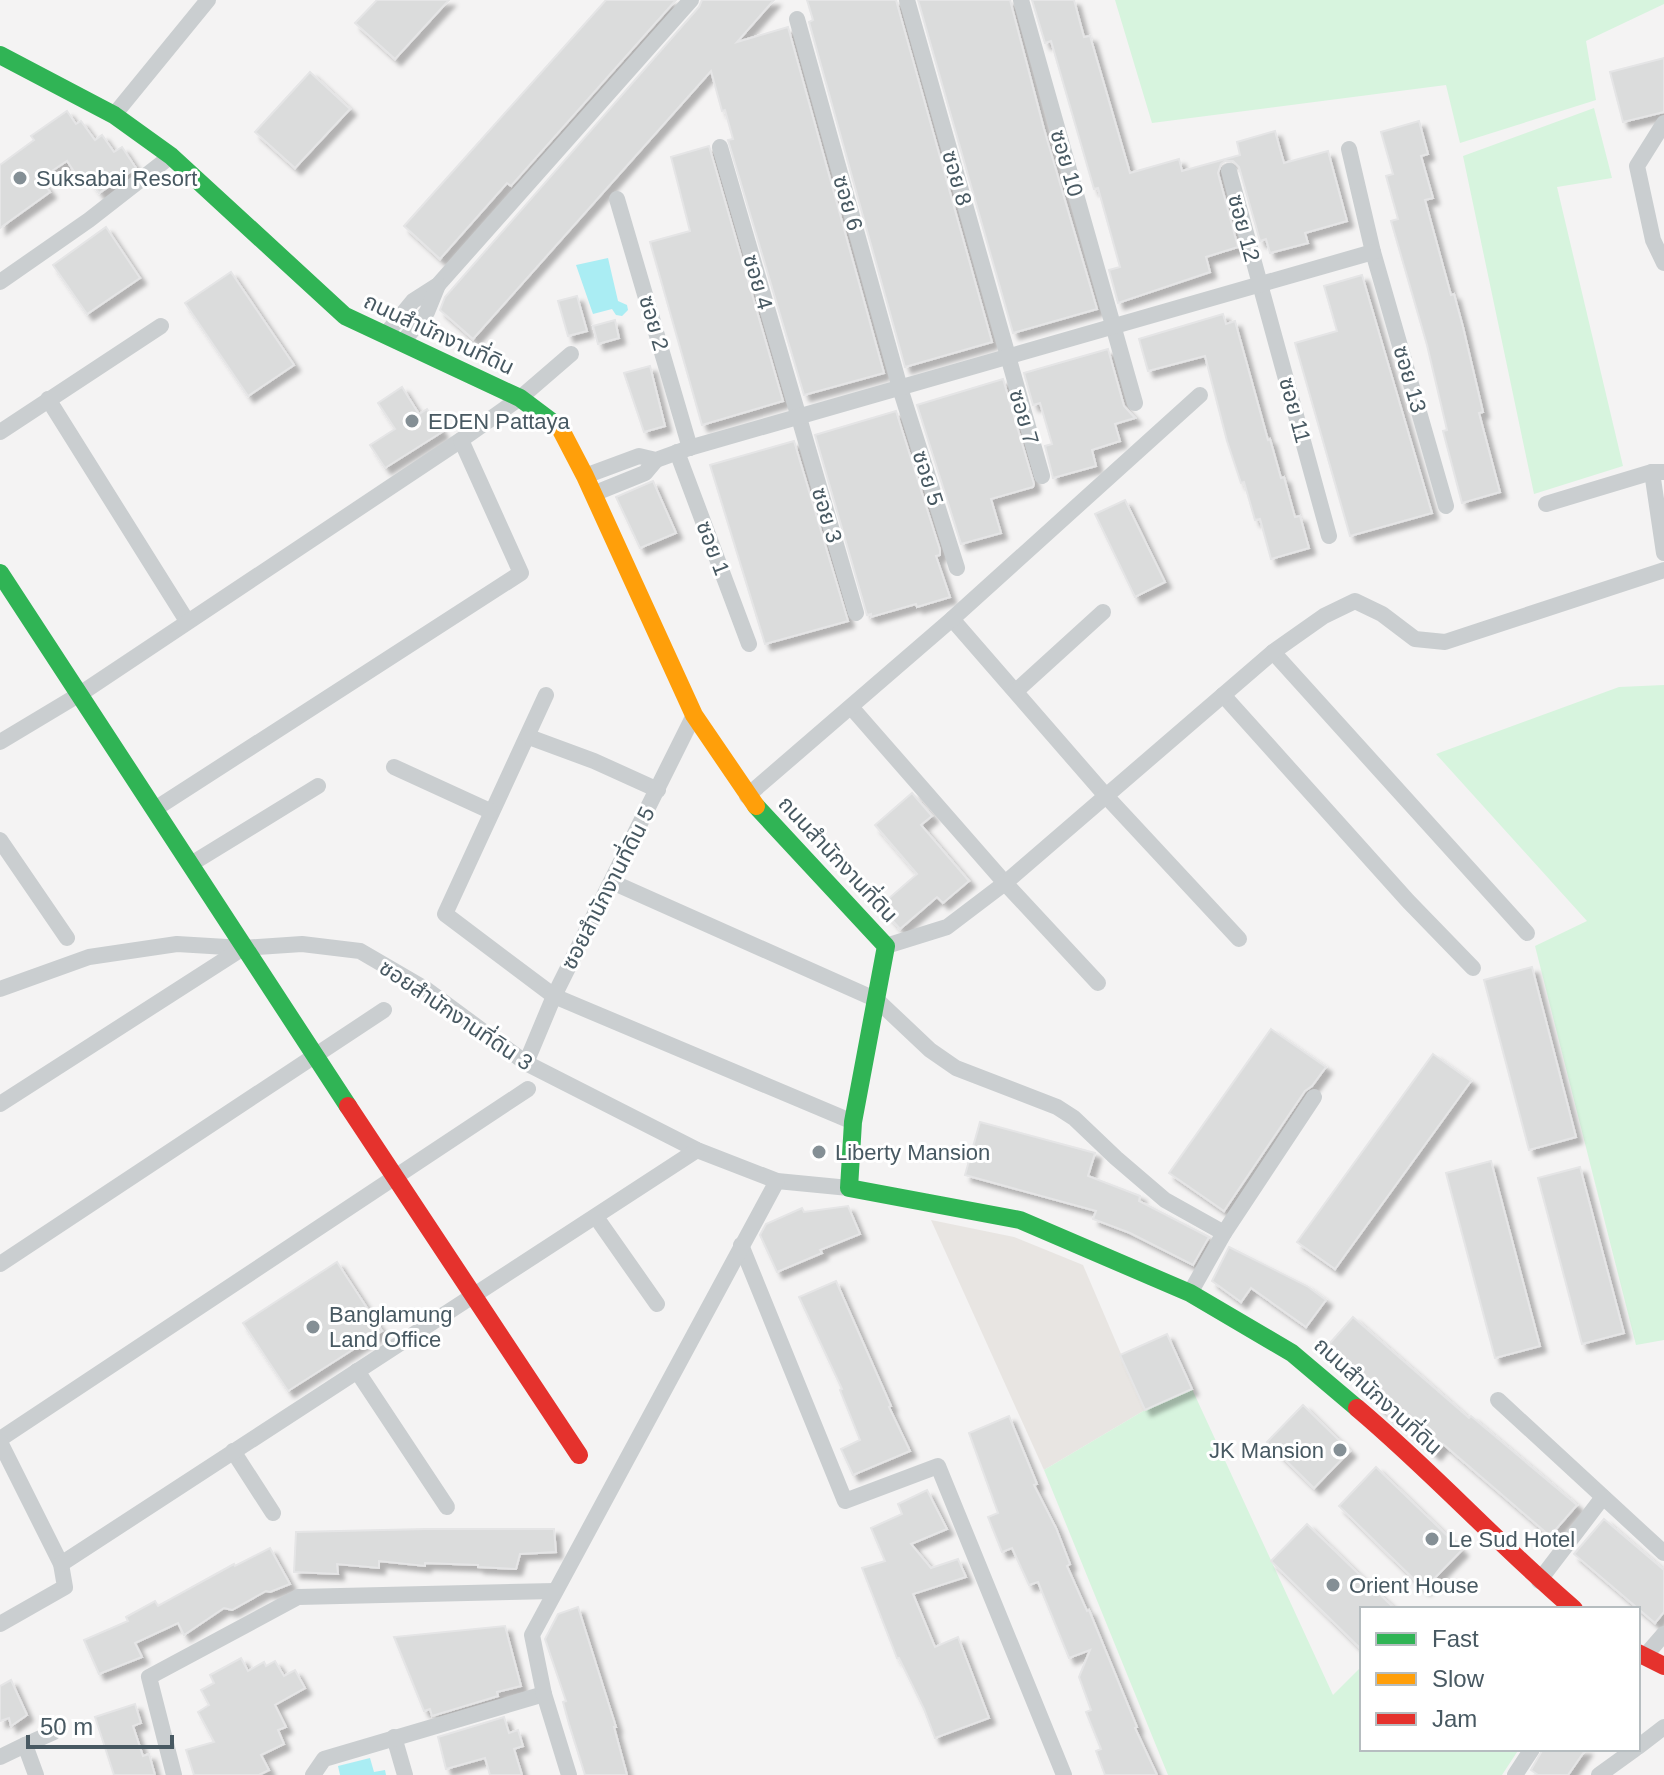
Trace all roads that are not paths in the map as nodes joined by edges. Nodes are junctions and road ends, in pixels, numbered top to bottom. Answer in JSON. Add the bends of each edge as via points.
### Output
{"nodes":[{"id":1,"x":208,"y":0,"type":"edge"},
{"id":2,"x":691,"y":0,"type":"edge"},
{"id":3,"x":907,"y":0,"type":"edge"},
{"id":4,"x":1021,"y":0,"type":"edge"},
{"id":5,"x":797,"y":19,"type":"dead end"},
{"id":6,"x":4,"y":63,"type":"edge"},
{"id":7,"x":114,"y":115,"type":"junction"},
{"id":8,"x":1664,"y":123,"type":"edge"},
{"id":9,"x":720,"y":147,"type":"dead end"},
{"id":10,"x":1349,"y":149,"type":"dead end"},
{"id":11,"x":171,"y":156,"type":"junction"},
{"id":12,"x":1229,"y":171,"type":"dead end"},
{"id":13,"x":617,"y":199,"type":"dead end"},
{"id":14,"x":1373,"y":252,"type":"junction"},
{"id":15,"x":1664,"y":263,"type":"edge"},
{"id":16,"x":0,"y":282,"type":"edge"},
{"id":17,"x":1260,"y":284,"type":"junction"},
{"id":18,"x":161,"y":326,"type":"dead end"},
{"id":19,"x":1114,"y":326,"type":"junction"},
{"id":20,"x":393,"y":339,"type":"junction"},
{"id":21,"x":571,"y":354,"type":"dead end"},
{"id":22,"x":1007,"y":357,"type":"junction"},
{"id":23,"x":900,"y":388,"type":"junction"},
{"id":24,"x":1200,"y":395,"type":"dead end"},
{"id":25,"x":520,"y":398,"type":"junction"},
{"id":26,"x":48,"y":399,"type":"junction"},
{"id":27,"x":1135,"y":403,"type":"dead end"},
{"id":28,"x":797,"y":417,"type":"junction"},
{"id":29,"x":0,"y":432,"type":"edge"},
{"id":30,"x":461,"y":440,"type":"junction"},
{"id":31,"x":684,"y":450,"type":"junction"},
{"id":32,"x":656,"y":460,"type":"junction"},
{"id":33,"x":1658,"y":472,"type":"edge"},
{"id":34,"x":585,"y":476,"type":"junction"},
{"id":35,"x":1042,"y":476,"type":"dead end"},
{"id":36,"x":593,"y":494,"type":"junction"},
{"id":37,"x":1546,"y":504,"type":"dead end"},
{"id":38,"x":1446,"y":506,"type":"dead end"},
{"id":39,"x":1329,"y":536,"type":"dead end"},
{"id":40,"x":1664,"y":553,"type":"edge"},
{"id":41,"x":957,"y":568,"type":"dead end"},
{"id":42,"x":1664,"y":570,"type":"edge"},
{"id":43,"x":0,"y":573,"type":"edge"},
{"id":44,"x":1103,"y":612,"type":"dead end"},
{"id":45,"x":856,"y":613,"type":"dead end"},
{"id":46,"x":952,"y":619,"type":"junction"},
{"id":47,"x":187,"y":621,"type":"junction"},
{"id":48,"x":749,"y":644,"type":"dead end"},
{"id":49,"x":1273,"y":652,"type":"junction"},
{"id":50,"x":1016,"y":691,"type":"junction"},
{"id":51,"x":80,"y":694,"type":"junction"},
{"id":52,"x":546,"y":695,"type":"dead end"},
{"id":53,"x":1223,"y":695,"type":"junction"},
{"id":54,"x":851,"y":707,"type":"junction"},
{"id":55,"x":694,"y":715,"type":"junction"},
{"id":56,"x":529,"y":737,"type":"junction"},
{"id":57,"x":0,"y":742,"type":"edge"},
{"id":58,"x":394,"y":767,"type":"dead end"},
{"id":59,"x":318,"y":786,"type":"dead end"},
{"id":60,"x":658,"y":790,"type":"junction"},
{"id":61,"x":747,"y":796,"type":"junction"},
{"id":62,"x":1106,"y":796,"type":"junction"},
{"id":63,"x":155,"y":809,"type":"junction"},
{"id":64,"x":490,"y":811,"type":"junction"},
{"id":65,"x":0,"y":840,"type":"edge"},
{"id":66,"x":191,"y":864,"type":"junction"},
{"id":67,"x":612,"y":882,"type":"junction"},
{"id":68,"x":1005,"y":883,"type":"junction"},
{"id":69,"x":1527,"y":933,"type":"dead end"},
{"id":70,"x":67,"y":938,"type":"dead end"},
{"id":71,"x":1239,"y":939,"type":"dead end"},
{"id":72,"x":886,"y":946,"type":"junction"},
{"id":73,"x":243,"y":948,"type":"junction"},
{"id":74,"x":1473,"y":968,"type":"dead end"},
{"id":75,"x":1098,"y":983,"type":"dead end"},
{"id":76,"x":0,"y":989,"type":"edge"},
{"id":77,"x":554,"y":996,"type":"junction"},
{"id":78,"x":877,"y":1000,"type":"junction"},
{"id":79,"x":384,"y":1010,"type":"dead end"},
{"id":80,"x":315,"y":1057,"type":"junction"},
{"id":81,"x":526,"y":1063,"type":"junction"},
{"id":82,"x":528,"y":1089,"type":"dead end"},
{"id":83,"x":1314,"y":1097,"type":"dead end"},
{"id":84,"x":0,"y":1104,"type":"edge"},
{"id":85,"x":853,"y":1122,"type":"junction"},
{"id":86,"x":697,"y":1150,"type":"junction"},
{"id":87,"x":395,"y":1178,"type":"junction"},
{"id":88,"x":777,"y":1181,"type":"junction"},
{"id":89,"x":849,"y":1188,"type":"junction"},
{"id":90,"x":596,"y":1217,"type":"junction"},
{"id":91,"x":1224,"y":1233,"type":"junction"},
{"id":92,"x":741,"y":1245,"type":"junction"},
{"id":93,"x":0,"y":1264,"type":"edge"},
{"id":94,"x":1190,"y":1293,"type":"junction"},
{"id":95,"x":474,"y":1294,"type":"junction"},
{"id":96,"x":657,"y":1304,"type":"dead end"},
{"id":97,"x":357,"y":1371,"type":"junction"},
{"id":98,"x":1498,"y":1400,"type":"dead end"},
{"id":99,"x":0,"y":1441,"type":"edge"},
{"id":100,"x":233,"y":1451,"type":"junction"},
{"id":101,"x":579,"y":1455,"type":"dead end"},
{"id":102,"x":1603,"y":1497,"type":"junction"},
{"id":103,"x":447,"y":1507,"type":"dead end"},
{"id":104,"x":273,"y":1513,"type":"dead end"},
{"id":105,"x":1664,"y":1553,"type":"edge"},
{"id":106,"x":61,"y":1564,"type":"junction"},
{"id":107,"x":1539,"y":1581,"type":"junction"},
{"id":108,"x":555,"y":1591,"type":"junction"},
{"id":109,"x":1572,"y":1607,"type":"edge"},
{"id":110,"x":0,"y":1624,"type":"edge"},
{"id":111,"x":1664,"y":1634,"type":"edge"},
{"id":112,"x":1641,"y":1655,"type":"edge"},
{"id":113,"x":1664,"y":1666,"type":"edge"},
{"id":114,"x":544,"y":1694,"type":"junction"},
{"id":115,"x":1664,"y":1727,"type":"edge"},
{"id":116,"x":54,"y":1732,"type":"dead end"},
{"id":117,"x":394,"y":1737,"type":"junction"},
{"id":118,"x":25,"y":1745,"type":"junction"},
{"id":119,"x":1640,"y":1745,"type":"edge"},
{"id":120,"x":1531,"y":1751,"type":"edge"},
{"id":121,"x":1632,"y":1751,"type":"edge"},
{"id":122,"x":0,"y":1757,"type":"edge"},
{"id":123,"x":36,"y":1775,"type":"edge"},
{"id":124,"x":174,"y":1775,"type":"edge"},
{"id":125,"x":313,"y":1775,"type":"edge"},
{"id":126,"x":405,"y":1775,"type":"edge"},
{"id":127,"x":569,"y":1775,"type":"edge"},
{"id":128,"x":1064,"y":1775,"type":"edge"},
{"id":129,"x":1515,"y":1775,"type":"edge"},
{"id":130,"x":1599,"y":1775,"type":"edge"}],
"edges":[{"from":1,"to":7,"type":"street"},
{"from":2,"to":20,"type":"street","via":[[438,285],[427,312]]},
{"from":3,"to":22,"type":"street","name":"ซอย 8"},
{"from":4,"to":19,"type":"street","name":"ซอย 10"},
{"from":5,"to":23,"type":"street","name":"ซอย 6"},
{"from":6,"to":7,"type":"street","name":"ถนนสำนักงานที่ดิน"},
{"from":7,"to":11,"type":"street","name":"ถนนสำนักงานที่ดิน"},
{"from":8,"to":15,"type":"street","via":[[1637,166],[1653,240]]},
{"from":9,"to":28,"type":"street","name":"ซอย 4"},
{"from":10,"to":14,"type":"street","name":"ซอย 13"},
{"from":11,"to":16,"type":"street"},
{"from":11,"to":20,"type":"street","name":"ถนนสำนักงานที่ดิน","via":[[345,316]]},
{"from":12,"to":17,"type":"street","name":"ซอย 12"},
{"from":13,"to":31,"type":"street","name":"ซอย 2"},
{"from":14,"to":17,"type":"street"},
{"from":14,"to":38,"type":"street","name":"ซอย 13"},
{"from":17,"to":19,"type":"street"},
{"from":17,"to":39,"type":"street","name":"ซอย 11"},
{"from":18,"to":26,"type":"street"},
{"from":19,"to":22,"type":"street"},
{"from":19,"to":27,"type":"street","name":"ซอย 10"},
{"from":20,"to":25,"type":"street","name":"ถนนสำนักงานที่ดิน"},
{"from":21,"to":25,"type":"street"},
{"from":22,"to":23,"type":"street"},
{"from":22,"to":35,"type":"street","name":"ซอย 7"},
{"from":23,"to":28,"type":"street"},
{"from":23,"to":41,"type":"street","name":"ซอย 5"},
{"from":24,"to":46,"type":"street"},
{"from":25,"to":30,"type":"street"},
{"from":25,"to":34,"type":"street","name":"ถนนสำนักงานที่ดิน","via":[[559,426]]},
{"from":26,"to":29,"type":"street"},
{"from":26,"to":47,"type":"street"},
{"from":28,"to":31,"type":"street"},
{"from":28,"to":45,"type":"street","name":"ซอย 3"},
{"from":30,"to":47,"type":"street"},
{"from":30,"to":63,"type":"street","via":[[521,573]]},
{"from":31,"to":32,"type":"street"},
{"from":31,"to":48,"type":"street","name":"ซอย 1"},
{"from":32,"to":34,"type":"street","via":[[639,456]]},
{"from":32,"to":36,"type":"street","via":[[645,473]]},
{"from":33,"to":37,"type":"street"},
{"from":33,"to":40,"type":"street"},
{"from":34,"to":36,"type":"street","name":"ถนนสำนักงานที่ดิน"},
{"from":36,"to":55,"type":"street","name":"ถนนสำนักงานที่ดิน"},
{"from":42,"to":49,"type":"street","via":[[1445,642],[1415,639],[1355,601]]},
{"from":43,"to":51,"type":"street"},
{"from":44,"to":50,"type":"street"},
{"from":46,"to":50,"type":"street"},
{"from":46,"to":54,"type":"street"},
{"from":47,"to":51,"type":"street"},
{"from":49,"to":53,"type":"street"},
{"from":49,"to":69,"type":"street"},
{"from":50,"to":62,"type":"street"},
{"from":51,"to":57,"type":"street"},
{"from":51,"to":63,"type":"street"},
{"from":52,"to":56,"type":"street"},
{"from":53,"to":62,"type":"street"},
{"from":53,"to":74,"type":"street"},
{"from":54,"to":61,"type":"street"},
{"from":54,"to":68,"type":"street"},
{"from":55,"to":60,"type":"street","name":"ซอยสำนักงานที่ดิน 5"},
{"from":55,"to":61,"type":"street","name":"ถนนสำนักงานที่ดิน"},
{"from":56,"to":60,"type":"street"},
{"from":56,"to":64,"type":"street"},
{"from":58,"to":64,"type":"street"},
{"from":59,"to":66,"type":"street"},
{"from":60,"to":67,"type":"street","name":"ซอยสำนักงานที่ดิน 5"},
{"from":61,"to":72,"type":"street","name":"ถนนสำนักงานที่ดิน"},
{"from":62,"to":68,"type":"street"},
{"from":62,"to":71,"type":"street"},
{"from":63,"to":66,"type":"street"},
{"from":64,"to":77,"type":"street","via":[[445,914]]},
{"from":65,"to":70,"type":"street"},
{"from":66,"to":73,"type":"street"},
{"from":67,"to":77,"type":"street","name":"ซอยสำนักงานที่ดิน 5"},
{"from":67,"to":78,"type":"street"},
{"from":68,"to":72,"type":"street","via":[[947,927]]},
{"from":68,"to":75,"type":"street"},
{"from":72,"to":78,"type":"street","name":"ถนนสำนักงานที่ดิน"},
{"from":73,"to":76,"type":"street","name":"ซอยสำนักงานที่ดิน 3","via":[[177,944],[89,957]]},
{"from":73,"to":80,"type":"street"},
{"from":73,"to":81,"type":"street","name":"ซอยสำนักงานที่ดิน 3","via":[[302,944],[360,951],[427,990]]},
{"from":73,"to":84,"type":"street"},
{"from":77,"to":81,"type":"street","name":"ซอยสำนักงานที่ดิน 5"},
{"from":77,"to":85,"type":"street"},
{"from":78,"to":85,"type":"street","name":"ถนนสำนักงานที่ดิน"},
{"from":78,"to":91,"type":"street","via":[[956,1068],[1066,1112],[1165,1200]]},
{"from":79,"to":80,"type":"street"},
{"from":80,"to":87,"type":"street"},
{"from":80,"to":93,"type":"street"},
{"from":81,"to":86,"type":"street","name":"ซอยสำนักงานที่ดิน 3"},
{"from":82,"to":87,"type":"street"},
{"from":83,"to":91,"type":"street"},
{"from":85,"to":89,"type":"street","name":"ถนนสำนักงานที่ดิน"},
{"from":86,"to":88,"type":"street","name":"ซอยสำนักงานที่ดิน 3"},
{"from":86,"to":90,"type":"street"},
{"from":87,"to":95,"type":"street"},
{"from":87,"to":99,"type":"street"},
{"from":88,"to":89,"type":"street","name":"ซอยสำนักงานที่ดิน 3"},
{"from":88,"to":92,"type":"street"},
{"from":89,"to":94,"type":"street","name":"ถนนสำนักงานที่ดิน","via":[[1020,1220]]},
{"from":90,"to":95,"type":"street"},
{"from":90,"to":96,"type":"street"},
{"from":91,"to":94,"type":"street"},
{"from":92,"to":108,"type":"street"},
{"from":92,"to":128,"type":"street","via":[[845,1501],[938,1466]]},
{"from":94,"to":107,"type":"street","name":"ถนนสำนักงานที่ดิน","via":[[1302,1360],[1389,1435]]},
{"from":95,"to":97,"type":"street"},
{"from":95,"to":101,"type":"street"},
{"from":97,"to":100,"type":"street"},
{"from":97,"to":103,"type":"street"},
{"from":98,"to":102,"type":"street"},
{"from":99,"to":106,"type":"street"},
{"from":100,"to":104,"type":"street"},
{"from":100,"to":106,"type":"street"},
{"from":102,"to":105,"type":"street"},
{"from":102,"to":107,"type":"street"},
{"from":106,"to":110,"type":"street","via":[[65,1587]]},
{"from":107,"to":109,"type":"street","name":"ถนนสำนักงานที่ดิน"},
{"from":108,"to":114,"type":"street","via":[[532,1635]]},
{"from":108,"to":124,"type":"street","via":[[298,1597],[149,1677]]},
{"from":111,"to":112,"type":"street"},
{"from":112,"to":113,"type":"street"},
{"from":114,"to":117,"type":"street"},
{"from":114,"to":127,"type":"street"},
{"from":115,"to":119,"type":"street"},
{"from":116,"to":118,"type":"street"},
{"from":117,"to":125,"type":"street","via":[[324,1759]]},
{"from":117,"to":126,"type":"street"},
{"from":118,"to":122,"type":"street"},
{"from":118,"to":123,"type":"street"},
{"from":120,"to":129,"type":"street"},
{"from":121,"to":130,"type":"street"}]}
